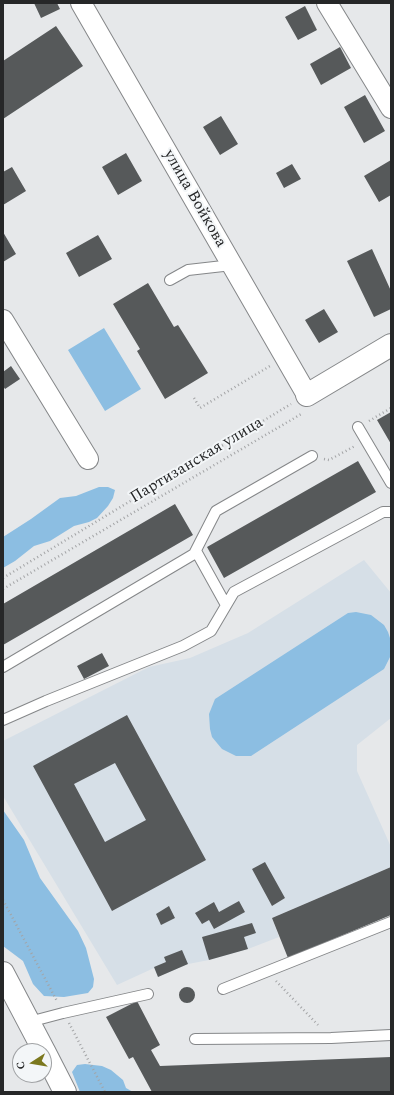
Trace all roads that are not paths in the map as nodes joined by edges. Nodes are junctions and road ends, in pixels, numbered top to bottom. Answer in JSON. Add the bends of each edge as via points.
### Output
{"nodes":[{"id":1,"x":81,"y":3,"type":"edge"},
{"id":2,"x":327,"y":3,"type":"edge"},
{"id":3,"x":391,"y":108,"type":"edge"},
{"id":4,"x":232,"y":265,"type":"junction"},
{"id":5,"x":170,"y":280,"type":"dead end"},
{"id":6,"x":3,"y":320,"type":"edge"},
{"id":7,"x":391,"y":345,"type":"edge"},
{"id":8,"x":307,"y":402,"type":"joint"},
{"id":9,"x":358,"y":427,"type":"road end"},
{"id":10,"x":312,"y":456,"type":"road end"},
{"id":11,"x":88,"y":459,"type":"dead end"},
{"id":12,"x":391,"y":483,"type":"edge"},
{"id":13,"x":391,"y":512,"type":"edge"},
{"id":14,"x":196,"y":551,"type":"junction"},
{"id":15,"x":226,"y":606,"type":"junction"},
{"id":16,"x":3,"y":667,"type":"edge"},
{"id":17,"x":5,"y":715,"type":"edge"},
{"id":18,"x":391,"y":922,"type":"edge"},
{"id":19,"x":3,"y":973,"type":"edge"},
{"id":20,"x":222,"y":989,"type":"dead end"},
{"id":21,"x":148,"y":994,"type":"dead end"},
{"id":22,"x":29,"y":1022,"type":"junction"},
{"id":23,"x":391,"y":1035,"type":"edge"},
{"id":24,"x":195,"y":1039,"type":"dead end"},
{"id":25,"x":40,"y":1043,"type":"edge"},
{"id":26,"x":52,"y":1067,"type":"edge"},
{"id":27,"x":65,"y":1092,"type":"edge"}],
"edges":[{"from":1,"to":4,"type":"street","name":"улица Войкова"},
{"from":2,"to":3,"type":"street"},
{"from":4,"to":5,"type":"lane","via":[[188,270]]},
{"from":4,"to":8,"type":"street","name":"улица Войкова","via":[[286,357]]},
{"from":6,"to":11,"type":"street"},
{"from":7,"to":8,"type":"street"},
{"from":9,"to":12,"type":"lane"},
{"from":10,"to":14,"type":"lane","via":[[216,511]]},
{"from":13,"to":15,"type":"lane","via":[[383,512],[234,592]]},
{"from":14,"to":15,"type":"lane"},
{"from":14,"to":16,"type":"lane"},
{"from":15,"to":17,"type":"lane","via":[[210,631],[183,646]]},
{"from":18,"to":20,"type":"lane"},
{"from":19,"to":22,"type":"street"},
{"from":21,"to":22,"type":"lane"},
{"from":22,"to":25,"type":"street"},
{"from":23,"to":24,"type":"lane"},
{"from":26,"to":27,"type":"street"}]}
